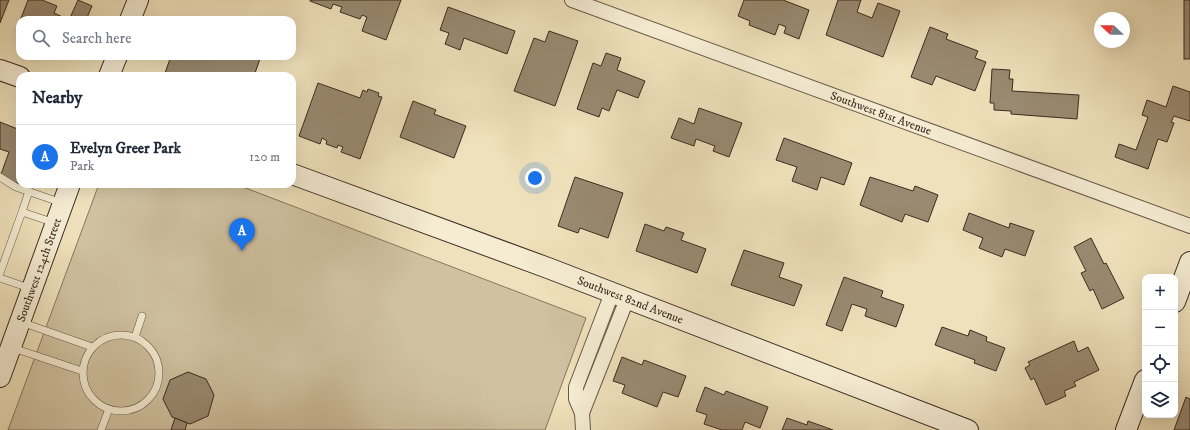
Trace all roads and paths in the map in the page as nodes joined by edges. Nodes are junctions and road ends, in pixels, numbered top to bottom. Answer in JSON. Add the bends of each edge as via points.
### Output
{"nodes":[{"id":1,"x":138,"y":0,"type":"edge"},
{"id":2,"x":572,"y":0,"type":"edge"},
{"id":3,"x":132,"y":16,"type":"edge"},
{"id":4,"x":115,"y":60,"type":"edge"},
{"id":5,"x":0,"y":70,"type":"edge"},
{"id":6,"x":110,"y":72,"type":"edge"},
{"id":7,"x":16,"y":76,"type":"edge"},
{"id":8,"x":296,"y":175,"type":"edge"},
{"id":9,"x":0,"y":177,"type":"edge"},
{"id":10,"x":16,"y":187,"type":"edge"},
{"id":11,"x":19,"y":188,"type":"edge"},
{"id":12,"x":69,"y":188,"type":"edge"},
{"id":13,"x":29,"y":191,"type":"junction"},
{"id":14,"x":63,"y":204,"type":"junction"},
{"id":15,"x":22,"y":212,"type":"junction"},
{"id":16,"x":55,"y":224,"type":"junction"},
{"id":17,"x":1190,"y":226,"type":"edge"},
{"id":18,"x":1190,"y":262,"type":"edge"},
{"id":19,"x":0,"y":273,"type":"edge"},
{"id":20,"x":0,"y":278,"type":"edge"},
{"id":21,"x":32,"y":289,"type":"junction"},
{"id":22,"x":1178,"y":294,"type":"edge"},
{"id":23,"x":620,"y":296,"type":"junction"},
{"id":24,"x":142,"y":316,"type":"dead end"},
{"id":25,"x":20,"y":321,"type":"junction"},
{"id":26,"x":135,"y":337,"type":"junction"},
{"id":27,"x":92,"y":347,"type":"junction"},
{"id":28,"x":10,"y":348,"type":"junction"},
{"id":29,"x":82,"y":371,"type":"junction"},
{"id":30,"x":0,"y":377,"type":"edge"},
{"id":31,"x":1144,"y":382,"type":"edge"},
{"id":32,"x":109,"y":409,"type":"junction"},
{"id":33,"x":101,"y":430,"type":"edge"},
{"id":34,"x":583,"y":430,"type":"edge"},
{"id":35,"x":968,"y":430,"type":"edge"},
{"id":36,"x":1126,"y":430,"type":"edge"}],
"edges":[{"from":1,"to":3,"type":"street"},
{"from":2,"to":17,"type":"street","name":"Southwest 81st Avenue"},
{"from":4,"to":6,"type":"street"},
{"from":5,"to":7,"type":"street"},
{"from":8,"to":23,"type":"street","name":"Southwest 82nd Avenue"},
{"from":9,"to":10,"type":"lane"},
{"from":11,"to":13,"type":"lane"},
{"from":12,"to":14,"type":"street","name":"Southwest 124th Street"},
{"from":13,"to":14,"type":"lane"},
{"from":13,"to":15,"type":"lane"},
{"from":14,"to":16,"type":"street","name":"Southwest 124th Street"},
{"from":15,"to":16,"type":"lane"},
{"from":15,"to":19,"type":"lane"},
{"from":16,"to":21,"type":"street","name":"Southwest 124th Street"},
{"from":18,"to":22,"type":"street"},
{"from":20,"to":21,"type":"lane"},
{"from":21,"to":25,"type":"street","name":"Southwest 124th Street"},
{"from":23,"to":34,"type":"street","via":[[576,387]]},
{"from":23,"to":35,"type":"street","name":"Southwest 82nd Avenue"},
{"from":24,"to":26,"type":"lane"},
{"from":25,"to":27,"type":"lane"},
{"from":25,"to":28,"type":"street","name":"Southwest 124th Street"},
{"from":26,"to":27,"type":"lane","via":[[116,334],[103,338]]},
{"from":26,"to":32,"type":"lane","via":[[154,353],[159,371],[156,389],[139,407],[127,411]]},
{"from":27,"to":29,"type":"lane","via":[[85,358]]},
{"from":28,"to":29,"type":"lane"},
{"from":28,"to":30,"type":"street","name":"Southwest 124th Street"},
{"from":29,"to":32,"type":"lane","via":[[89,395],[101,406]]},
{"from":31,"to":36,"type":"street"},
{"from":32,"to":33,"type":"lane"}]}
